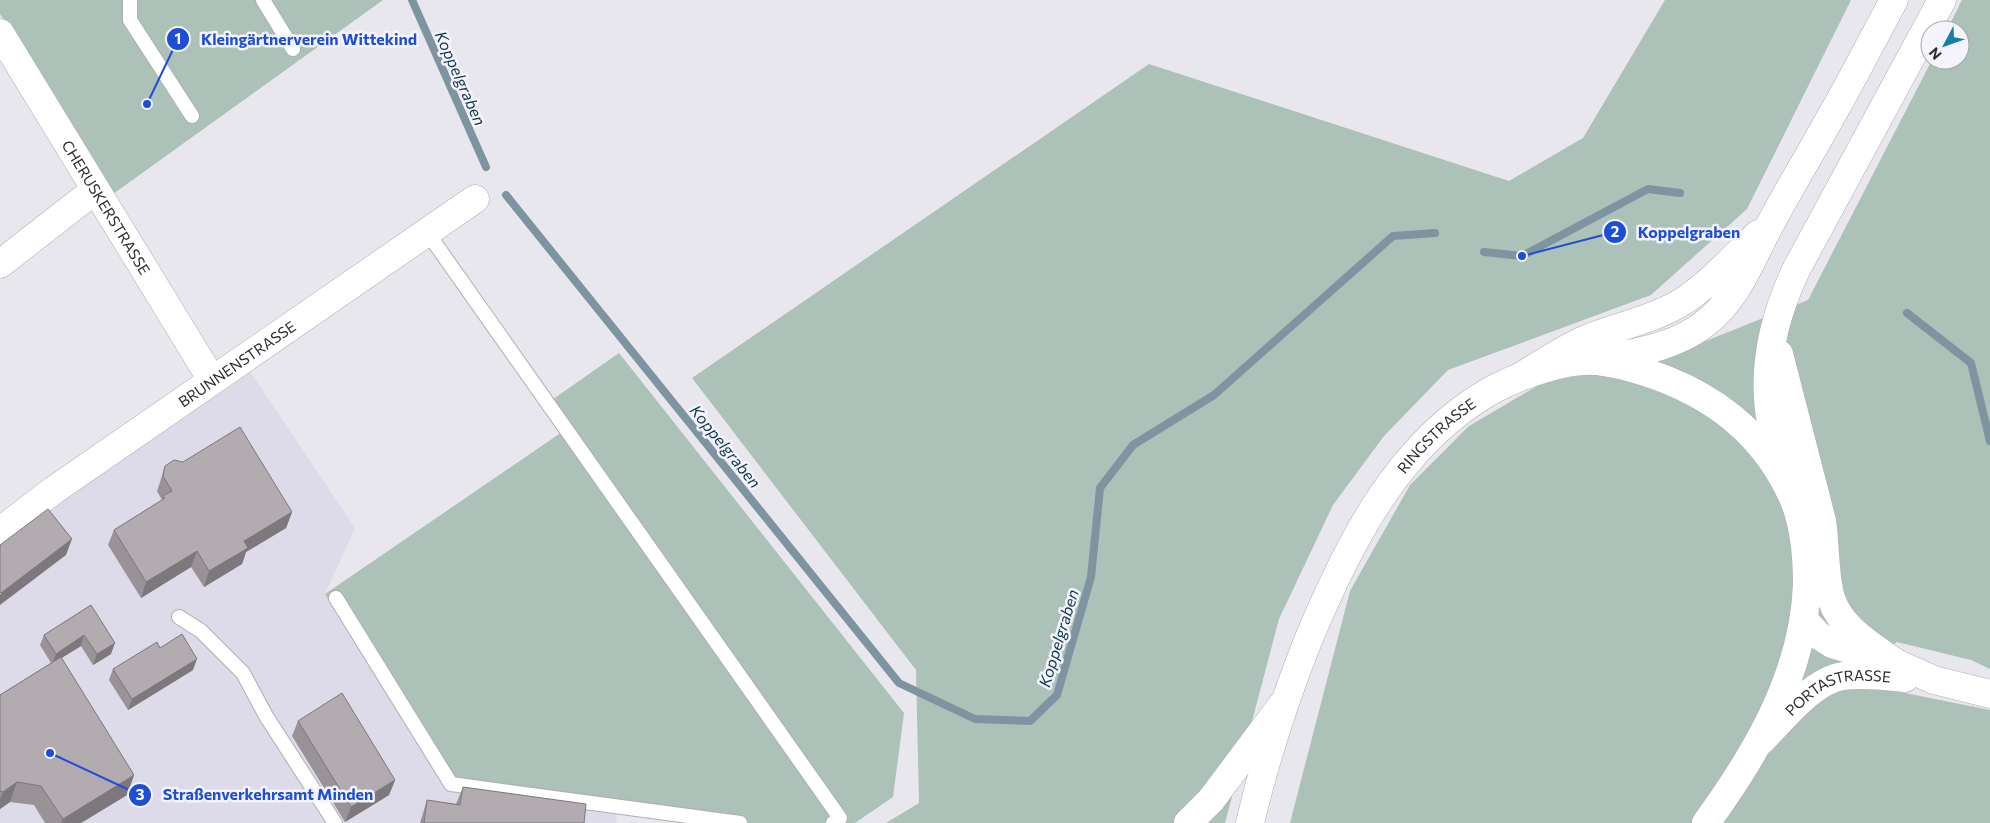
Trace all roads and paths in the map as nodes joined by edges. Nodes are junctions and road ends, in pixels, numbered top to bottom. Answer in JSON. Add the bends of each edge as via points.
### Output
{"nodes":[{"id":1,"x":130,"y":0,"type":"edge"},
{"id":2,"x":264,"y":0,"type":"edge"},
{"id":3,"x":1894,"y":0,"type":"edge"},
{"id":4,"x":1942,"y":0,"type":"edge"},
{"id":5,"x":0,"y":33,"type":"edge"},
{"id":6,"x":294,"y":49,"type":"dead end"},
{"id":7,"x":192,"y":116,"type":"dead end"},
{"id":8,"x":95,"y":190,"type":"junction"},
{"id":9,"x":476,"y":199,"type":"dead end"},
{"id":10,"x":1772,"y":220,"type":"junction"},
{"id":11,"x":428,"y":232,"type":"junction"},
{"id":12,"x":0,"y":264,"type":"edge"},
{"id":13,"x":1773,"y":331,"type":"junction"},
{"id":14,"x":1596,"y":361,"type":"junction"},
{"id":15,"x":1520,"y":377,"type":"junction"},
{"id":16,"x":212,"y":380,"type":"junction"},
{"id":17,"x":1795,"y":502,"type":"junction"},
{"id":18,"x":0,"y":531,"type":"edge"},
{"id":19,"x":336,"y":598,"type":"dead end"},
{"id":20,"x":179,"y":617,"type":"dead end"},
{"id":21,"x":1804,"y":620,"type":"junction"},
{"id":22,"x":1896,"y":663,"type":"junction"},
{"id":23,"x":1934,"y":680,"type":"junction"},
{"id":24,"x":1990,"y":694,"type":"edge"},
{"id":25,"x":1284,"y":702,"type":"junction"},
{"id":26,"x":1757,"y":744,"type":"junction"},
{"id":27,"x":335,"y":823,"type":"edge"},
{"id":28,"x":740,"y":823,"type":"edge"},
{"id":29,"x":833,"y":823,"type":"edge"},
{"id":30,"x":1188,"y":823,"type":"edge"},
{"id":31,"x":1250,"y":823,"type":"edge"},
{"id":32,"x":1706,"y":823,"type":"edge"}],
"edges":[{"from":1,"to":7,"type":"lane","via":[[130,20]]},
{"from":2,"to":6,"type":"lane"},
{"from":3,"to":10,"type":"main road"},
{"from":4,"to":13,"type":"main road","via":[[1796,268]]},
{"from":5,"to":8,"type":"main road","name":"CHERUSKERSTRASSE"},
{"from":8,"to":12,"type":"main road"},
{"from":8,"to":16,"type":"main road","name":"CHERUSKERSTRASSE"},
{"from":9,"to":11,"type":"main road","name":"BRUNNENSTRASSE"},
{"from":10,"to":14,"type":"main road","via":[[1747,273],[1723,307],[1703,325],[1681,338],[1655,347]]},
{"from":10,"to":15,"type":"main road","via":[[1699,290],[1682,302],[1664,312],[1571,347]]},
{"from":11,"to":16,"type":"main road","name":"BRUNNENSTRASSE"},
{"from":11,"to":29,"type":"lane","via":[[840,818]]},
{"from":13,"to":17,"type":"main road","via":[[1769,354],[1769,408]]},
{"from":13,"to":22,"type":"main road","via":[[1822,521],[1831,600],[1853,630]]},
{"from":14,"to":15,"type":"main road","name":"RINGSTRASSE","via":[[1575,362]]},
{"from":14,"to":17,"type":"main road","name":"RINGSTRASSE","via":[[1673,381],[1705,397],[1739,423],[1764,450]]},
{"from":15,"to":25,"type":"main road","name":"RINGSTRASSE","via":[[1456,415],[1394,478],[1370,513],[1333,582]]},
{"from":16,"to":18,"type":"main road","name":"BRUNNENSTRASSE"},
{"from":17,"to":21,"type":"main road","via":[[1806,564]]},
{"from":19,"to":28,"type":"lane","via":[[451,784]]},
{"from":20,"to":27,"type":"lane","via":[[201,631],[243,674]]},
{"from":21,"to":22,"type":"main road","name":"PORTASTRASSE","via":[[1832,644]]},
{"from":21,"to":26,"type":"main road","via":[[1794,662],[1780,699]]},
{"from":22,"to":23,"type":"main road","name":"PORTASTRASSE"},
{"from":23,"to":24,"type":"main road","name":"PORTASTRASSE"},
{"from":23,"to":26,"type":"main road","name":"PORTASTRASSE","via":[[1862,675],[1828,681],[1814,689]]},
{"from":25,"to":30,"type":"main road","via":[[1212,800]]},
{"from":25,"to":31,"type":"main road","name":"RINGSTRASSE"},
{"from":26,"to":32,"type":"main road"}]}
